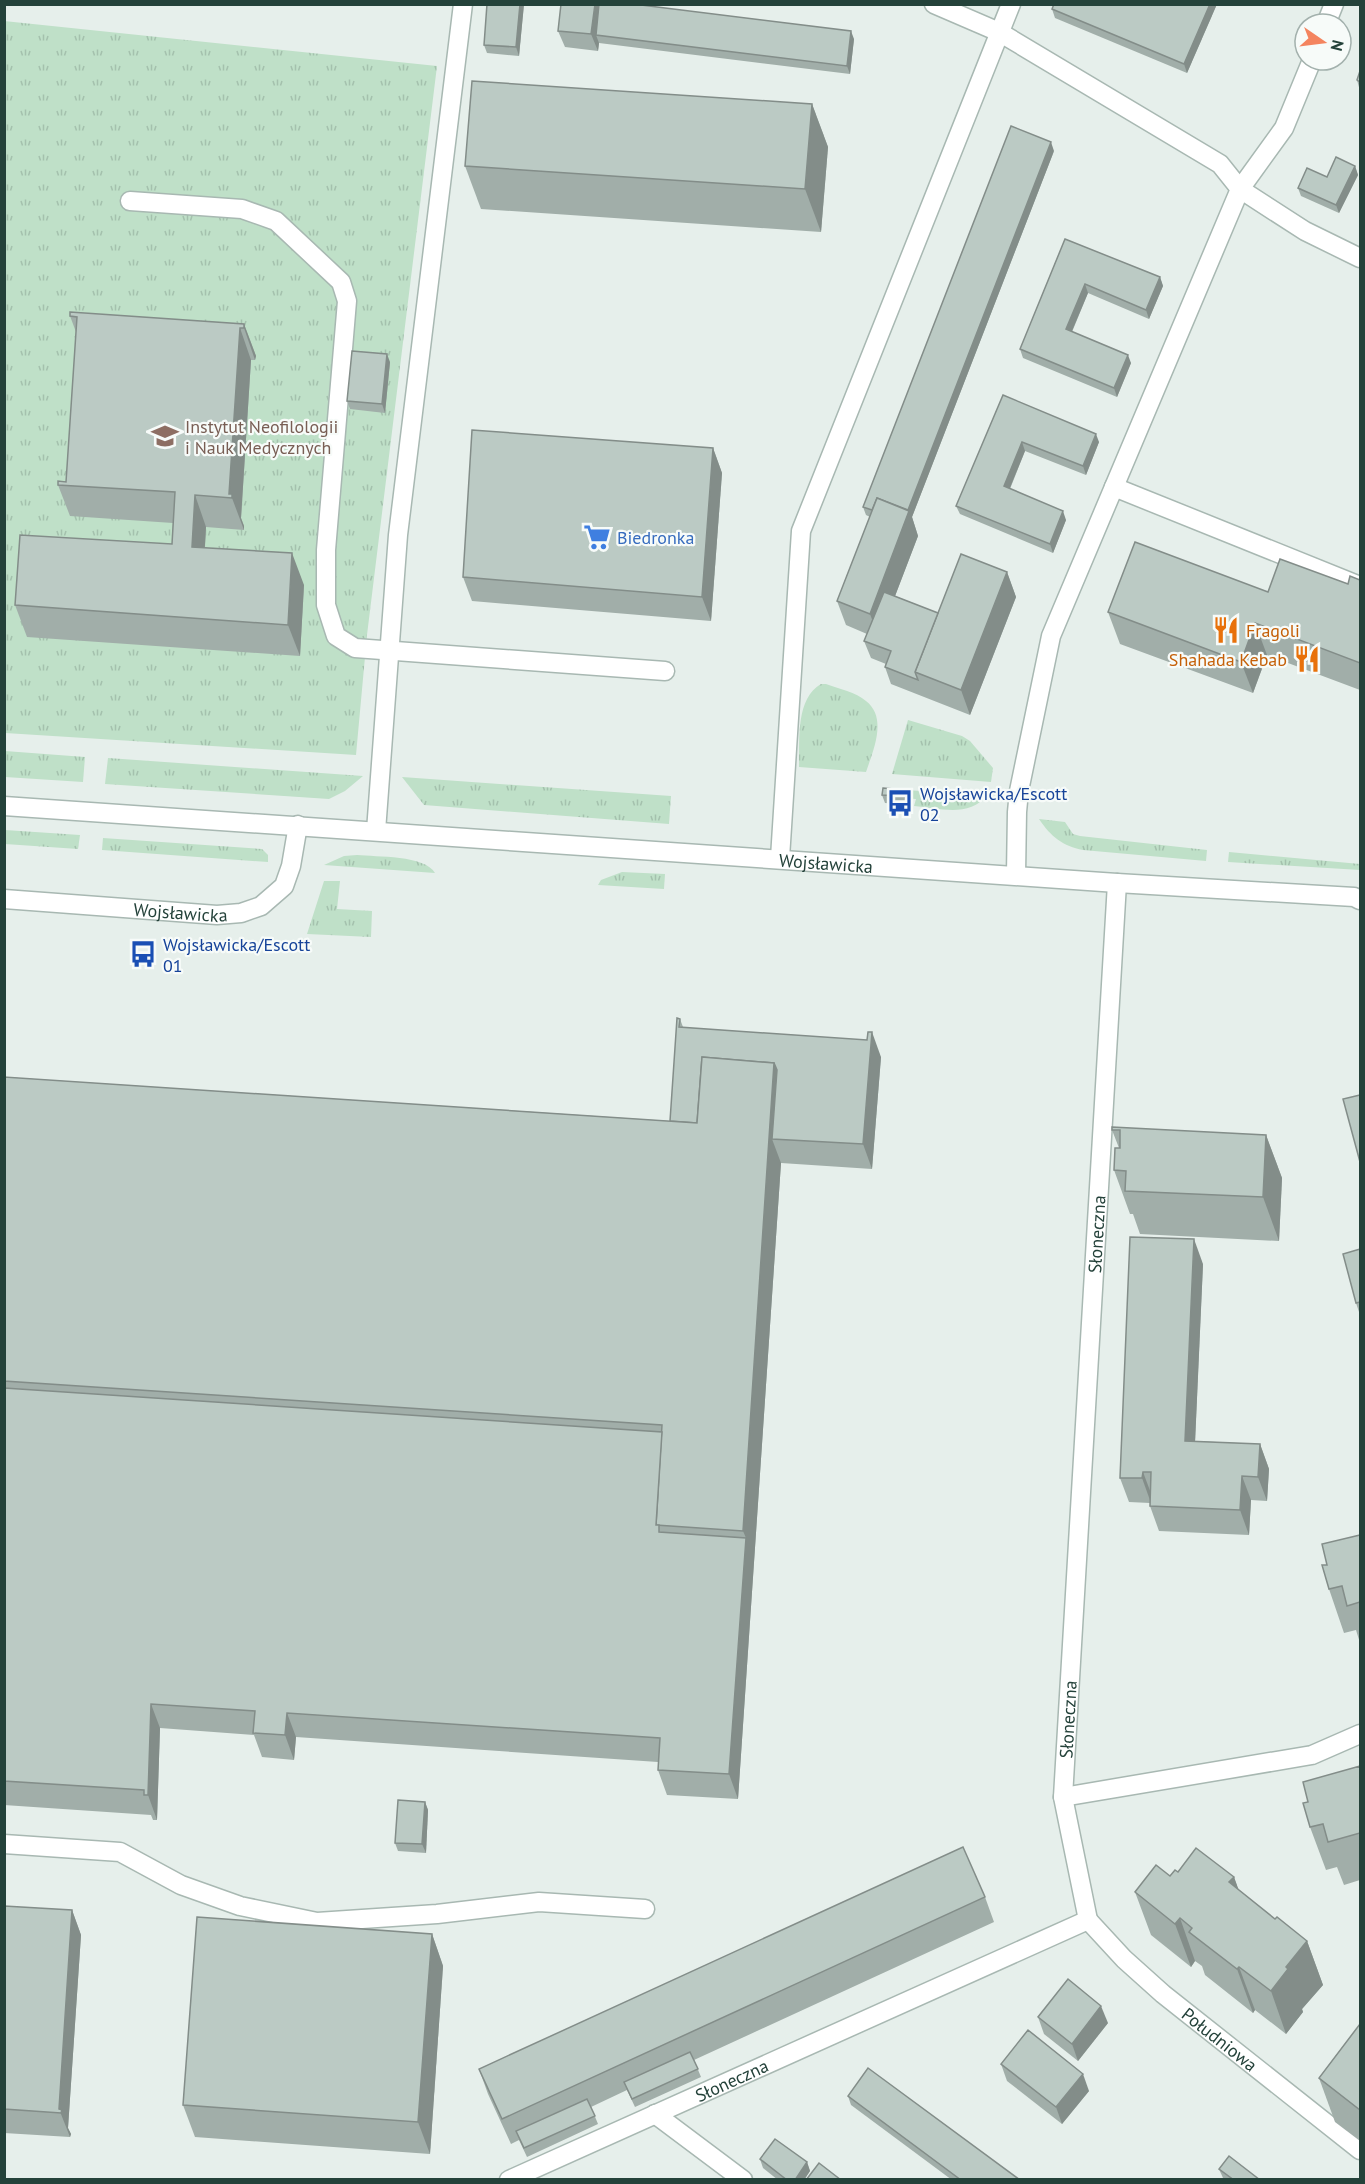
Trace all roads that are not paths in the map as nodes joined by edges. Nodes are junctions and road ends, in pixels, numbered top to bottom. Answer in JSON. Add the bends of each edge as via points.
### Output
{"nodes":[{"id":1,"x":463,"y":4,"type":"edge"},
{"id":2,"x":934,"y":4,"type":"edge"},
{"id":3,"x":1011,"y":4,"type":"edge"},
{"id":4,"x":999,"y":32,"type":"junction"},
{"id":5,"x":1307,"y":72,"type":"edge"},
{"id":6,"x":1240,"y":189,"type":"junction"},
{"id":7,"x":130,"y":201,"type":"dead end"},
{"id":8,"x":1360,"y":258,"type":"edge"},
{"id":9,"x":1114,"y":487,"type":"junction"},
{"id":10,"x":1360,"y":586,"type":"edge"},
{"id":11,"x":389,"y":651,"type":"junction"},
{"id":12,"x":665,"y":671,"type":"dead end"},
{"id":13,"x":4,"y":806,"type":"edge"},
{"id":14,"x":298,"y":825,"type":"junction"},
{"id":15,"x":376,"y":831,"type":"junction"},
{"id":16,"x":780,"y":858,"type":"junction"},
{"id":17,"x":1016,"y":874,"type":"junction"},
{"id":18,"x":1117,"y":883,"type":"junction"},
{"id":19,"x":1358,"y":898,"type":"edge"},
{"id":20,"x":4,"y":899,"type":"edge"},
{"id":21,"x":1360,"y":1734,"type":"edge"},
{"id":22,"x":1063,"y":1797,"type":"junction"},
{"id":23,"x":4,"y":1844,"type":"edge"},
{"id":24,"x":645,"y":1909,"type":"dead end"},
{"id":25,"x":1088,"y":1920,"type":"junction"},
{"id":26,"x":655,"y":2114,"type":"junction"},
{"id":27,"x":1360,"y":2150,"type":"edge"},
{"id":28,"x":509,"y":2180,"type":"edge"},
{"id":29,"x":743,"y":2180,"type":"edge"}],
"edges":[{"from":1,"to":11,"type":"street","via":[[398,535]]},
{"from":2,"to":4,"type":"street"},
{"from":3,"to":4,"type":"street"},
{"from":4,"to":6,"type":"street","via":[[1220,164]]},
{"from":4,"to":16,"type":"street","via":[[801,531]]},
{"from":5,"to":6,"type":"street","via":[[1284,129]]},
{"from":6,"to":8,"type":"street","via":[[1305,231]]},
{"from":6,"to":9,"type":"street"},
{"from":7,"to":11,"type":"street","via":[[242,209],[276,221],[341,282],[347,301],[326,550],[326,604],[336,636],[355,648]]},
{"from":9,"to":10,"type":"street"},
{"from":9,"to":17,"type":"street","via":[[1052,636],[1019,791]]},
{"from":11,"to":12,"type":"street"},
{"from":11,"to":15,"type":"street"},
{"from":13,"to":14,"type":"street","name":"Wojsławicka"},
{"from":14,"to":15,"type":"street","name":"Wojsławicka"},
{"from":14,"to":20,"type":"street","name":"Wojsławicka","via":[[284,886],[261,906],[241,913],[217,915]]},
{"from":15,"to":16,"type":"street","name":"Wojsławicka"},
{"from":16,"to":17,"type":"street","name":"Wojsławicka"},
{"from":17,"to":18,"type":"street","name":"Wojsławicka"},
{"from":18,"to":19,"type":"street","name":"Wojsławicka"},
{"from":18,"to":22,"type":"street","name":"Słoneczna"},
{"from":21,"to":22,"type":"street","via":[[1312,1755]]},
{"from":22,"to":25,"type":"street","name":"Słoneczna"},
{"from":23,"to":24,"type":"street","via":[[120,1852],[181,1885],[240,1906],[317,1922],[539,1902]]},
{"from":25,"to":26,"type":"street","name":"Słoneczna"},
{"from":25,"to":27,"type":"street","name":"Południowa","via":[[1163,1994]]},
{"from":26,"to":28,"type":"street","name":"Słoneczna"},
{"from":26,"to":29,"type":"street"}]}
